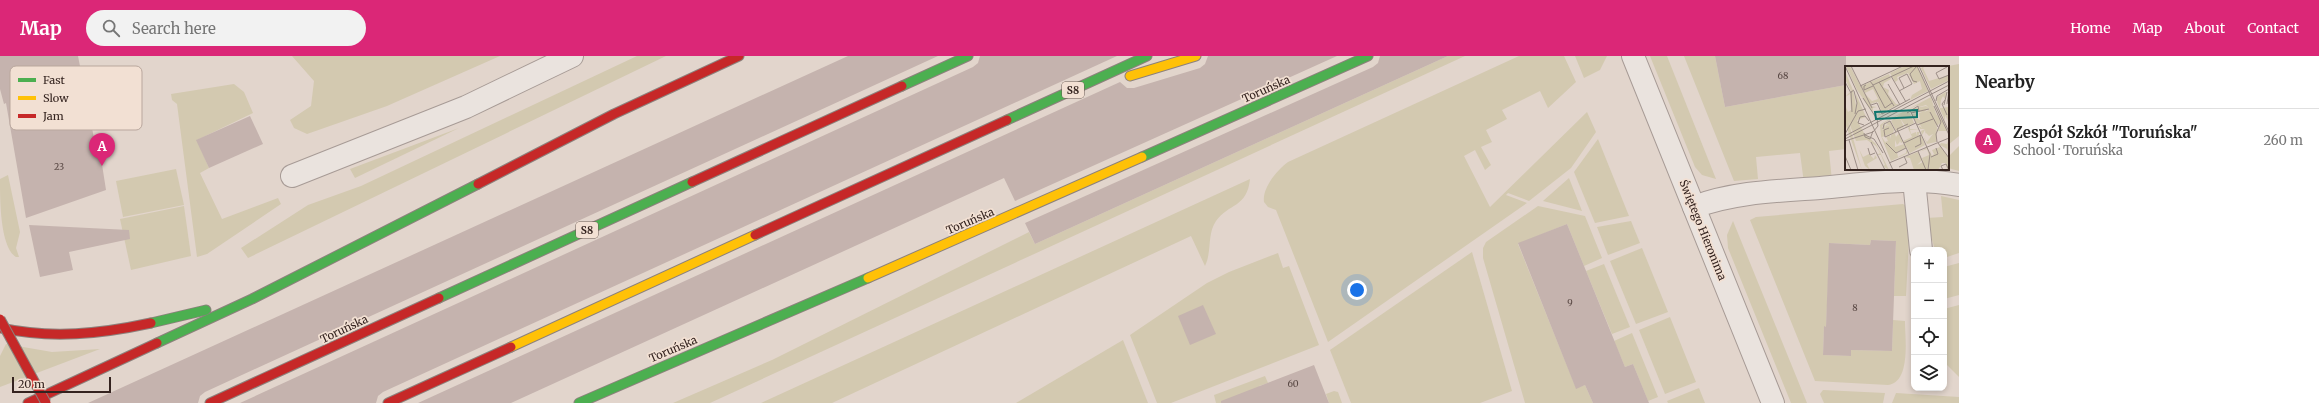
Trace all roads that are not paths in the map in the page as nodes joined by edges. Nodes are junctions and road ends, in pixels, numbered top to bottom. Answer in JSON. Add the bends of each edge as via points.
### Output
{"nodes":[{"id":1,"x":572,"y":56,"type":"edge"},
{"id":2,"x":739,"y":56,"type":"edge"},
{"id":3,"x":967,"y":56,"type":"edge"},
{"id":4,"x":1147,"y":56,"type":"edge"},
{"id":5,"x":1196,"y":56,"type":"edge"},
{"id":6,"x":1368,"y":56,"type":"edge"},
{"id":7,"x":1636,"y":64,"type":"edge"},
{"id":8,"x":1000,"y":124,"type":"junction"},
{"id":9,"x":292,"y":176,"type":"dead end"},
{"id":10,"x":1914,"y":180,"type":"junction"},
{"id":11,"x":1959,"y":185,"type":"edge"},
{"id":12,"x":1694,"y":207,"type":"junction"},
{"id":13,"x":1921,"y":247,"type":"edge"},
{"id":14,"x":252,"y":299,"type":"junction"},
{"id":15,"x":0,"y":319,"type":"edge"},
{"id":16,"x":0,"y":328,"type":"edge"},
{"id":17,"x":28,"y":403,"type":"edge"},
{"id":18,"x":46,"y":403,"type":"edge"},
{"id":19,"x":210,"y":403,"type":"edge"},
{"id":20,"x":388,"y":403,"type":"edge"},
{"id":21,"x":579,"y":403,"type":"edge"},
{"id":22,"x":1773,"y":403,"type":"edge"}],
"edges":[{"from":1,"to":9,"type":"street","via":[[466,106]]},
{"from":2,"to":14,"type":"main road","via":[[614,114]]},
{"from":3,"to":19,"type":"main road","name":"Toruńska","number":"S8"},
{"from":4,"to":8,"type":"main road","number":"S8"},
{"from":5,"to":8,"type":"main road","via":[[1074,94]]},
{"from":6,"to":21,"type":"main road","name":"Toruńska","via":[[1013,215]]},
{"from":7,"to":12,"type":"street","name":"Świętego Hieronima"},
{"from":8,"to":20,"type":"main road","number":"S8"},
{"from":10,"to":11,"type":"street"},
{"from":10,"to":12,"type":"street","via":[[1750,194]]},
{"from":10,"to":13,"type":"street"},
{"from":12,"to":22,"type":"street","name":"Świętego Hieronima"},
{"from":14,"to":16,"type":"main road","via":[[140,326],[85,334],[46,335]]},
{"from":14,"to":17,"type":"main road"},
{"from":15,"to":18,"type":"main road","bridge":true}]}
